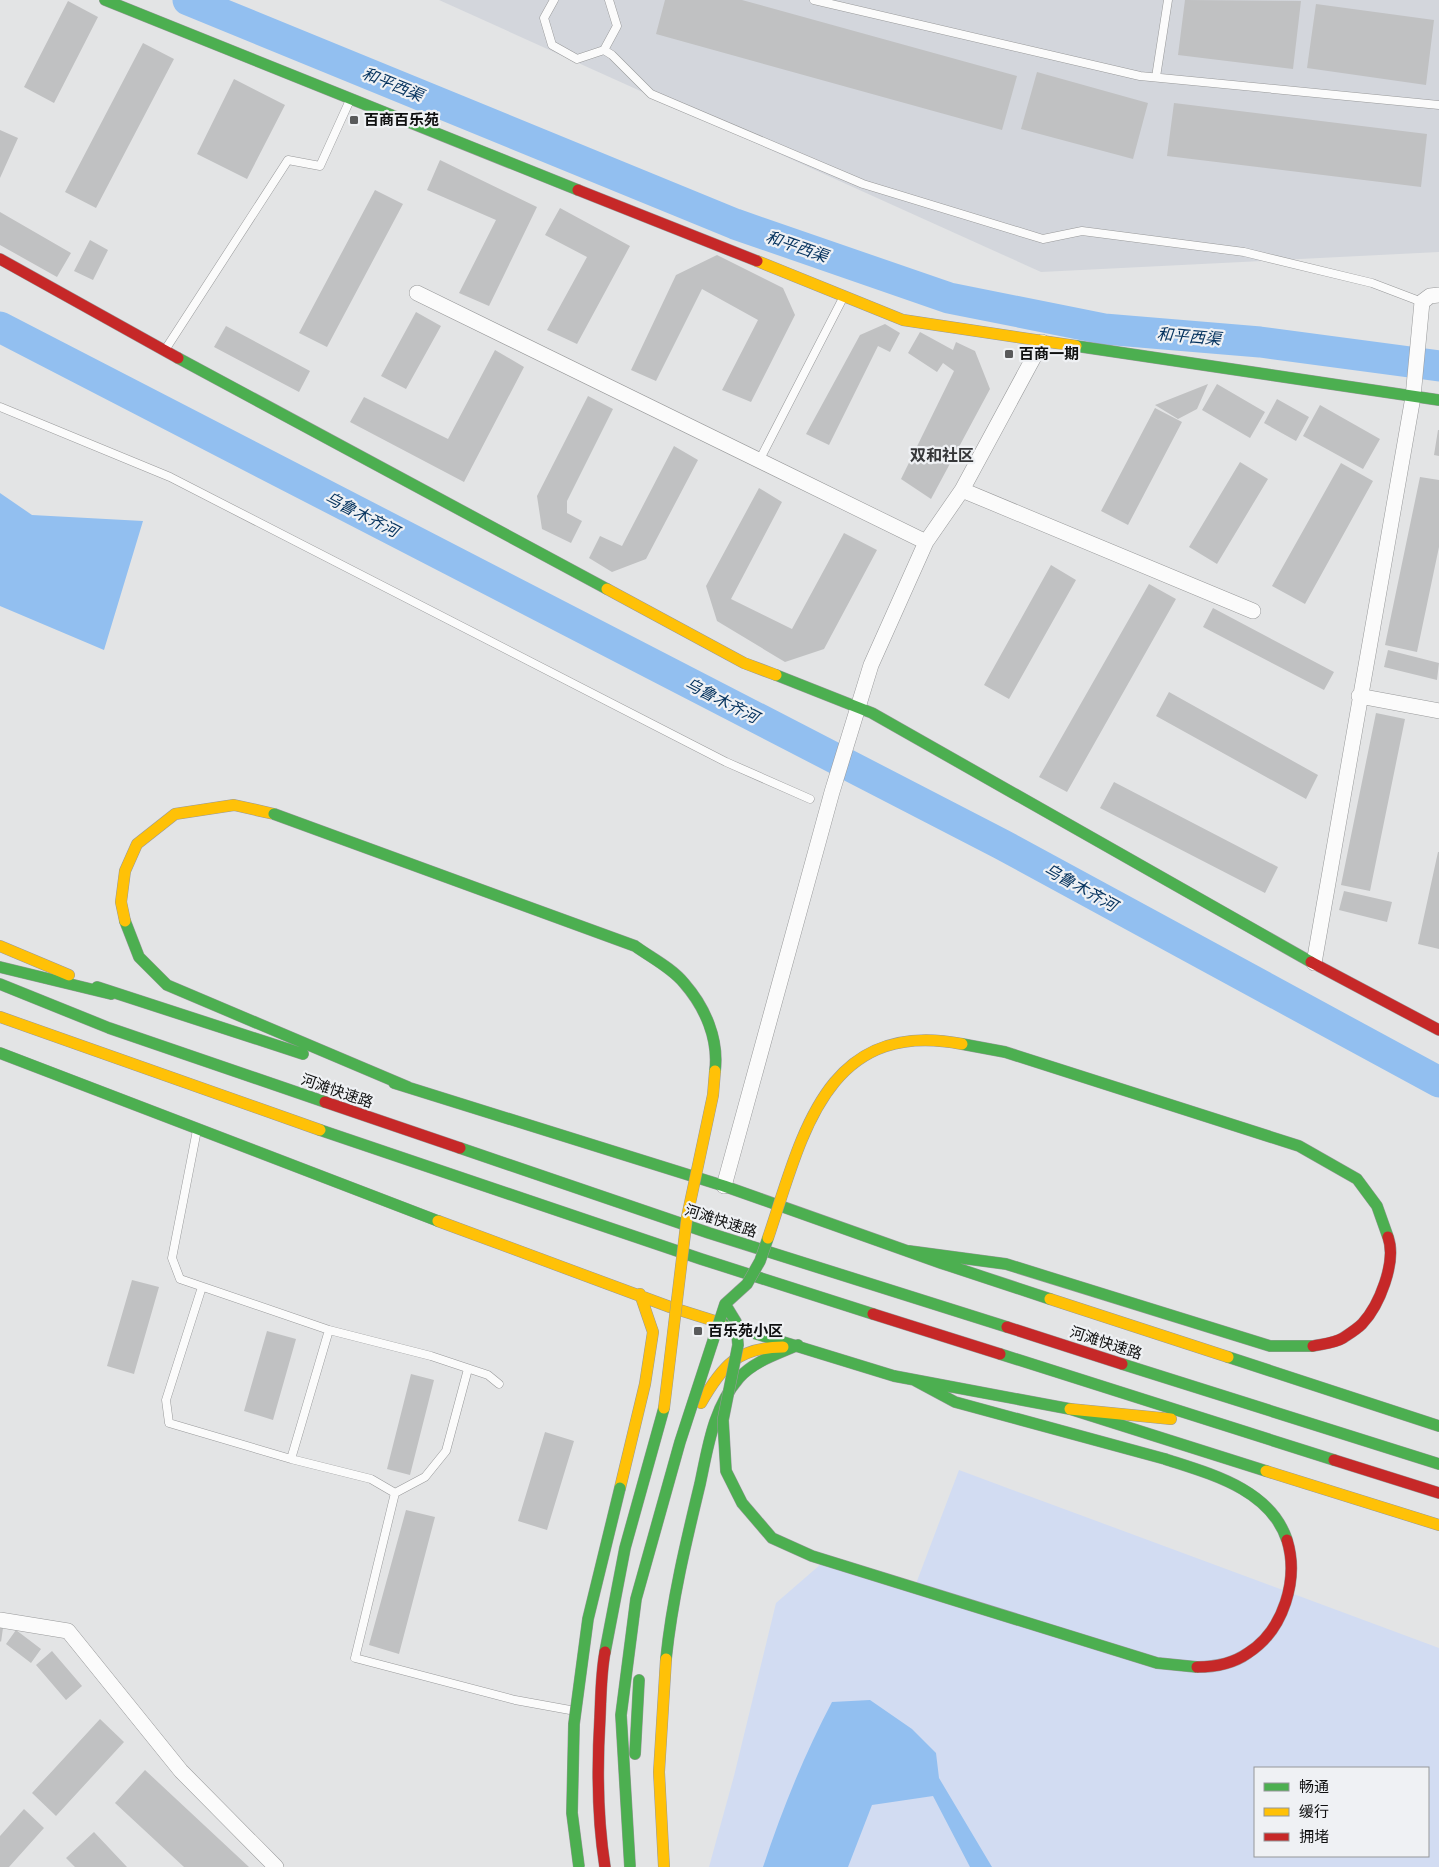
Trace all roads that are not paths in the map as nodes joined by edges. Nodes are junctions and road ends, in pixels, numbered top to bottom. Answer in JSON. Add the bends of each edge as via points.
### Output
{"nodes":[{"id":1,"x":105,"y":0,"type":"edge"},
{"id":2,"x":554,"y":0,"type":"edge"},
{"id":3,"x":609,"y":0,"type":"edge"},
{"id":4,"x":814,"y":0,"type":"edge"},
{"id":5,"x":1168,"y":0,"type":"edge"},
{"id":6,"x":604,"y":50,"type":"junction"},
{"id":7,"x":1156,"y":77,"type":"junction"},
{"id":8,"x":350,"y":98,"type":"junction"},
{"id":9,"x":1439,"y":105,"type":"edge"},
{"id":10,"x":0,"y":259,"type":"edge"},
{"id":11,"x":417,"y":294,"type":"dead end"},
{"id":12,"x":1439,"y":295,"type":"edge"},
{"id":13,"x":844,"y":296,"type":"junction"},
{"id":14,"x":1421,"y":309,"type":"junction"},
{"id":15,"x":1042,"y":342,"type":"junction"},
{"id":16,"x":164,"y":350,"type":"junction"},
{"id":17,"x":1413,"y":396,"type":"junction"},
{"id":18,"x":1439,"y":400,"type":"edge"},
{"id":19,"x":0,"y":407,"type":"edge"},
{"id":20,"x":759,"y":460,"type":"junction"},
{"id":21,"x":962,"y":490,"type":"junction"},
{"id":22,"x":926,"y":542,"type":"junction"},
{"id":23,"x":1253,"y":611,"type":"dead end"},
{"id":24,"x":1359,"y":696,"type":"junction"},
{"id":25,"x":856,"y":707,"type":"junction"},
{"id":26,"x":1439,"y":711,"type":"edge"},
{"id":27,"x":810,"y":799,"type":"dead end"},
{"id":28,"x":0,"y":946,"type":"edge"},
{"id":29,"x":1314,"y":962,"type":"junction"},
{"id":30,"x":0,"y":967,"type":"edge"},
{"id":31,"x":0,"y":984,"type":"edge"},
{"id":32,"x":111,"y":994,"type":"junction"},
{"id":33,"x":0,"y":1017,"type":"edge"},
{"id":34,"x":1439,"y":1030,"type":"edge"},
{"id":35,"x":0,"y":1053,"type":"edge"},
{"id":36,"x":408,"y":1087,"type":"junction"},
{"id":37,"x":198,"y":1128,"type":"junction"},
{"id":38,"x":724,"y":1186,"type":"junction"},
{"id":39,"x":908,"y":1251,"type":"junction"},
{"id":40,"x":202,"y":1287,"type":"junction"},
{"id":41,"x":640,"y":1294,"type":"junction"},
{"id":42,"x":658,"y":1302,"type":"junction"},
{"id":43,"x":725,"y":1304,"type":"junction"},
{"id":44,"x":329,"y":1330,"type":"junction"},
{"id":45,"x":798,"y":1345,"type":"junction"},
{"id":46,"x":468,"y":1369,"type":"junction"},
{"id":47,"x":914,"y":1380,"type":"junction"},
{"id":48,"x":499,"y":1384,"type":"dead end"},
{"id":49,"x":1070,"y":1409,"type":"junction"},
{"id":50,"x":1220,"y":1423,"type":"junction"},
{"id":51,"x":1439,"y":1426,"type":"edge"},
{"id":52,"x":291,"y":1460,"type":"junction"},
{"id":53,"x":1439,"y":1464,"type":"edge"},
{"id":54,"x":395,"y":1493,"type":"junction"},
{"id":55,"x":1439,"y":1493,"type":"edge"},
{"id":56,"x":1439,"y":1525,"type":"edge"},
{"id":57,"x":649,"y":1594,"type":"dead end"},
{"id":58,"x":0,"y":1620,"type":"edge"},
{"id":59,"x":640,"y":1669,"type":"dead end"},
{"id":60,"x":580,"y":1712,"type":"dead end"},
{"id":61,"x":587,"y":1751,"type":"dead end"},
{"id":62,"x":587,"y":1770,"type":"dead end"},
{"id":63,"x":276,"y":1867,"type":"edge"},
{"id":64,"x":579,"y":1867,"type":"edge"},
{"id":65,"x":595,"y":1867,"type":"edge"},
{"id":66,"x":605,"y":1867,"type":"edge"},
{"id":67,"x":630,"y":1867,"type":"edge"},
{"id":68,"x":637,"y":1867,"type":"edge"},
{"id":69,"x":664,"y":1867,"type":"edge"}],
"edges":[{"from":1,"to":8,"type":"main road"},
{"from":2,"to":6,"type":"lane","via":[[544,18],[552,45],[577,58]]},
{"from":3,"to":6,"type":"lane","via":[[617,26]]},
{"from":4,"to":7,"type":"lane","via":[[1140,76]]},
{"from":5,"to":7,"type":"lane"},
{"from":6,"to":14,"type":"lane","via":[[651,94],[863,184],[1043,239],[1082,231],[1244,252],[1372,283]]},
{"from":7,"to":9,"type":"lane"},
{"from":8,"to":13,"type":"main road"},
{"from":8,"to":16,"type":"lane","via":[[320,166],[288,160]]},
{"from":10,"to":16,"type":"main road"},
{"from":11,"to":20,"type":"street"},
{"from":12,"to":14,"type":"street","via":[[1430,296]]},
{"from":13,"to":15,"type":"main road","via":[[903,320]]},
{"from":13,"to":20,"type":"lane"},
{"from":14,"to":17,"type":"street"},
{"from":15,"to":17,"type":"main road"},
{"from":15,"to":21,"type":"street"},
{"from":16,"to":25,"type":"main road","via":[[744,663]]},
{"from":17,"to":18,"type":"main road"},
{"from":17,"to":24,"type":"street"},
{"from":19,"to":27,"type":"lane","via":[[170,477],[726,762]]},
{"from":20,"to":22,"type":"street"},
{"from":21,"to":22,"type":"street"},
{"from":21,"to":23,"type":"street"},
{"from":22,"to":25,"type":"street","via":[[870,665]]},
{"from":24,"to":26,"type":"street"},
{"from":24,"to":29,"type":"street"},
{"from":25,"to":29,"type":"main road"},
{"from":25,"to":38,"type":"street"},
{"from":28,"to":32,"type":"main road"},
{"from":29,"to":34,"type":"main road"},
{"from":30,"to":32,"type":"main road"},
{"from":31,"to":53,"type":"main road","name":"河滩快速路","via":[[109,1028],[709,1233]]},
{"from":32,"to":36,"type":"main road"},
{"from":33,"to":50,"type":"main road","via":[[701,1259]]},
{"from":35,"to":37,"type":"main road"},
{"from":36,"to":38,"type":"main road"},
{"from":36,"to":66,"type":"main road","bridge":true,"via":[[167,985],[139,957],[121,902],[125,870],[137,844],[175,814],[234,805],[274,814],[635,946],[684,982],[709,1021],[717,1056],[713,1095],[687,1217],[664,1408],[625,1548],[602,1667],[598,1777],[599,1830]]},
{"from":37,"to":40,"type":"lane","via":[[172,1258],[180,1279]]},
{"from":37,"to":41,"type":"main road","via":[[388,1203]]},
{"from":38,"to":39,"type":"main road"},
{"from":39,"to":43,"type":"main road","bridge":true,"via":[[1006,1264],[1270,1346],[1313,1346],[1341,1339],[1362,1324],[1388,1275],[1390,1245],[1377,1206],[1357,1179],[1299,1146],[1005,1052],[948,1041],[902,1041],[864,1054],[835,1079],[797,1152],[760,1261],[747,1284]]},
{"from":39,"to":51,"type":"main road"},
{"from":40,"to":44,"type":"lane"},
{"from":40,"to":52,"type":"lane","via":[[166,1400],[169,1423]]},
{"from":41,"to":42,"type":"main road"},
{"from":41,"to":64,"type":"main road","bridge":true,"via":[[653,1332],[645,1384],[588,1619],[574,1724],[572,1813]]},
{"from":42,"to":45,"type":"main road"},
{"from":42,"to":61,"type":"main road","via":[[666,1333],[658,1392],[622,1517],[607,1584],[592,1684]]},
{"from":43,"to":47,"type":"main road","bridge":true,"via":[[736,1322],[738,1345],[723,1420],[726,1471],[742,1503],[772,1538],[812,1556],[1157,1662],[1186,1668],[1219,1665],[1247,1654],[1267,1636],[1284,1612],[1292,1574],[1291,1550],[1280,1524],[1260,1500],[1218,1478],[1166,1459],[955,1402]]},
{"from":43,"to":67,"type":"main road","bridge":true,"via":[[680,1442],[636,1599],[621,1715]]},
{"from":44,"to":46,"type":"lane","via":[[431,1356]]},
{"from":44,"to":52,"type":"lane"},
{"from":45,"to":47,"type":"main road"},
{"from":45,"to":57,"type":"main road","via":[[754,1349],[727,1365],[712,1382],[695,1412]]},
{"from":45,"to":69,"type":"main road","via":[[740,1376],[718,1408],[696,1495],[663,1673],[659,1758]]},
{"from":46,"to":48,"type":"lane","via":[[488,1375]]},
{"from":46,"to":54,"type":"lane","via":[[446,1451],[425,1477]]},
{"from":47,"to":49,"type":"main road"},
{"from":49,"to":50,"type":"main road"},
{"from":49,"to":56,"type":"main road"},
{"from":50,"to":55,"type":"main road"},
{"from":52,"to":54,"type":"lane","via":[[372,1480]]},
{"from":54,"to":60,"type":"lane","via":[[355,1658],[515,1700]]},
{"from":58,"to":63,"type":"street","via":[[68,1631],[181,1771]]},
{"from":59,"to":68,"type":"main road","via":[[633,1815]]},
{"from":62,"to":65,"type":"main road"}]}
